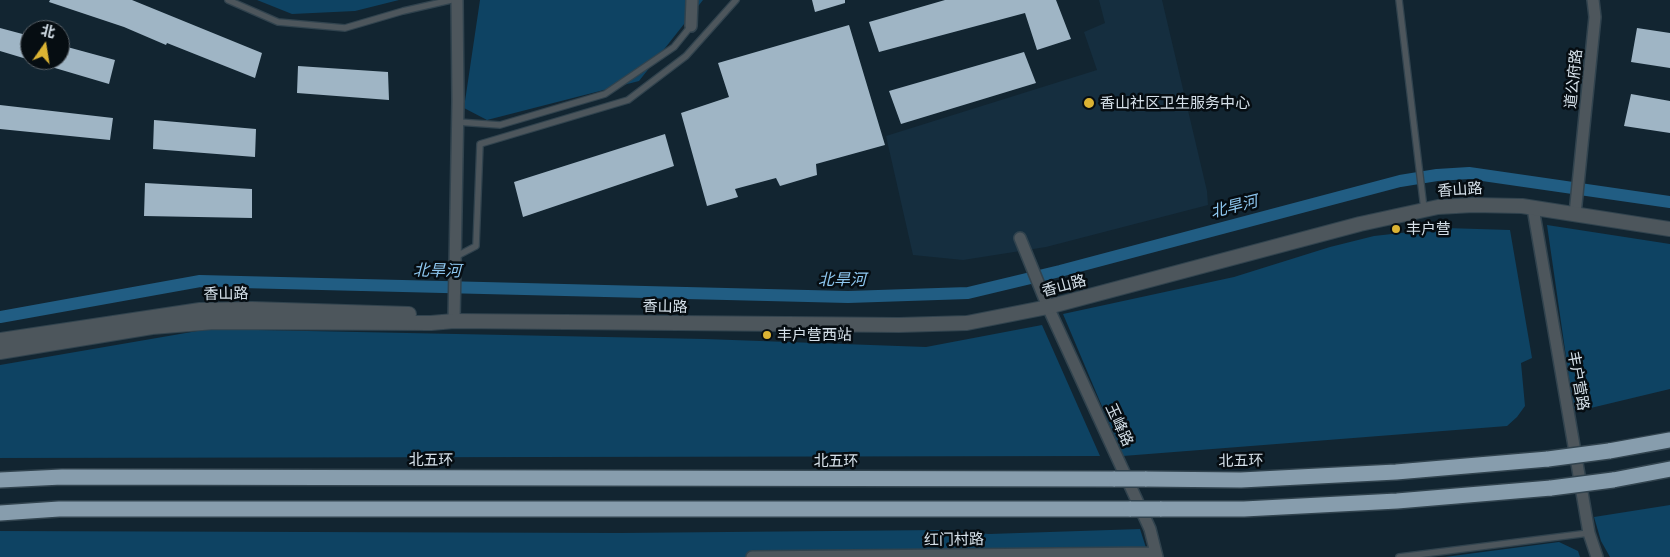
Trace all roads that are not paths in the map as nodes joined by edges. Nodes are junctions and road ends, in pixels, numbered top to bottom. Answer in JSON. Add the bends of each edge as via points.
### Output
{"nodes":[{"id":1,"x":228,"y":0,"type":"edge"},
{"id":2,"x":451,"y":0,"type":"edge"},
{"id":3,"x":457,"y":0,"type":"edge"},
{"id":4,"x":692,"y":0,"type":"edge"},
{"id":5,"x":736,"y":0,"type":"edge"},
{"id":6,"x":1400,"y":0,"type":"edge"},
{"id":7,"x":1593,"y":0,"type":"edge"},
{"id":8,"x":692,"y":26,"type":"joint"},
{"id":9,"x":458,"y":122,"type":"junction"},
{"id":10,"x":1533,"y":208,"type":"junction"},
{"id":11,"x":1424,"y":210,"type":"junction"},
{"id":12,"x":1575,"y":214,"type":"junction"},
{"id":13,"x":1670,"y":229,"type":"edge"},
{"id":14,"x":1020,"y":238,"type":"dead end"},
{"id":15,"x":455,"y":257,"type":"junction"},
{"id":16,"x":1048,"y":307,"type":"junction"},
{"id":17,"x":454,"y":321,"type":"junction"},
{"id":18,"x":0,"y":340,"type":"edge"},
{"id":19,"x":0,"y":352,"type":"edge"},
{"id":20,"x":1670,"y":440,"type":"edge"},
{"id":21,"x":1670,"y":470,"type":"edge"},
{"id":22,"x":0,"y":480,"type":"edge"},
{"id":23,"x":0,"y":513,"type":"edge"},
{"id":24,"x":1589,"y":533,"type":"junction"},
{"id":25,"x":1156,"y":555,"type":"edge"},
{"id":26,"x":752,"y":557,"type":"edge"},
{"id":27,"x":1399,"y":557,"type":"edge"},
{"id":28,"x":1597,"y":557,"type":"edge"}],
"edges":[{"from":1,"to":2,"type":"lane","via":[[278,22],[345,28]]},
{"from":3,"to":9,"type":"street"},
{"from":4,"to":8,"type":"street"},
{"from":5,"to":15,"type":"lane","via":[[686,56],[628,100],[480,144],[476,246]]},
{"from":6,"to":11,"type":"lane"},
{"from":7,"to":12,"type":"street","name":"道公府路","via":[[1595,17]]},
{"from":8,"to":9,"type":"lane","via":[[674,47],[605,94],[500,125]]},
{"from":9,"to":15,"type":"street"},
{"from":10,"to":11,"type":"street","name":"香山路","via":[[1473,205]]},
{"from":10,"to":12,"type":"street","name":"香山路"},
{"from":10,"to":24,"type":"street","name":"丰户营路"},
{"from":11,"to":16,"type":"street","name":"香山路"},
{"from":12,"to":13,"type":"street","name":"香山路"},
{"from":14,"to":16,"type":"street","name":"玉峰路"},
{"from":15,"to":17,"type":"street"},
{"from":16,"to":17,"type":"street","name":"香山路","via":[[967,322],[899,325]]},
{"from":16,"to":25,"type":"street","name":"玉峰路","via":[[1150,529]]},
{"from":17,"to":18,"type":"street","name":"香山路","via":[[431,314],[200,310]]},
{"from":17,"to":19,"type":"street","name":"香山路","via":[[214,322],[152,327]]},
{"from":20,"to":22,"type":"highway","name":"北五环","bridge":true,"via":[[1548,459],[1396,472],[1241,480],[62,477]]},
{"from":21,"to":23,"type":"highway","bridge":true,"via":[[1551,488],[1244,509],[69,509]]},
{"from":24,"to":27,"type":"lane"},
{"from":24,"to":28,"type":"street","name":"丰户营路"},
{"from":25,"to":26,"type":"street","name":"红门村路"}]}
